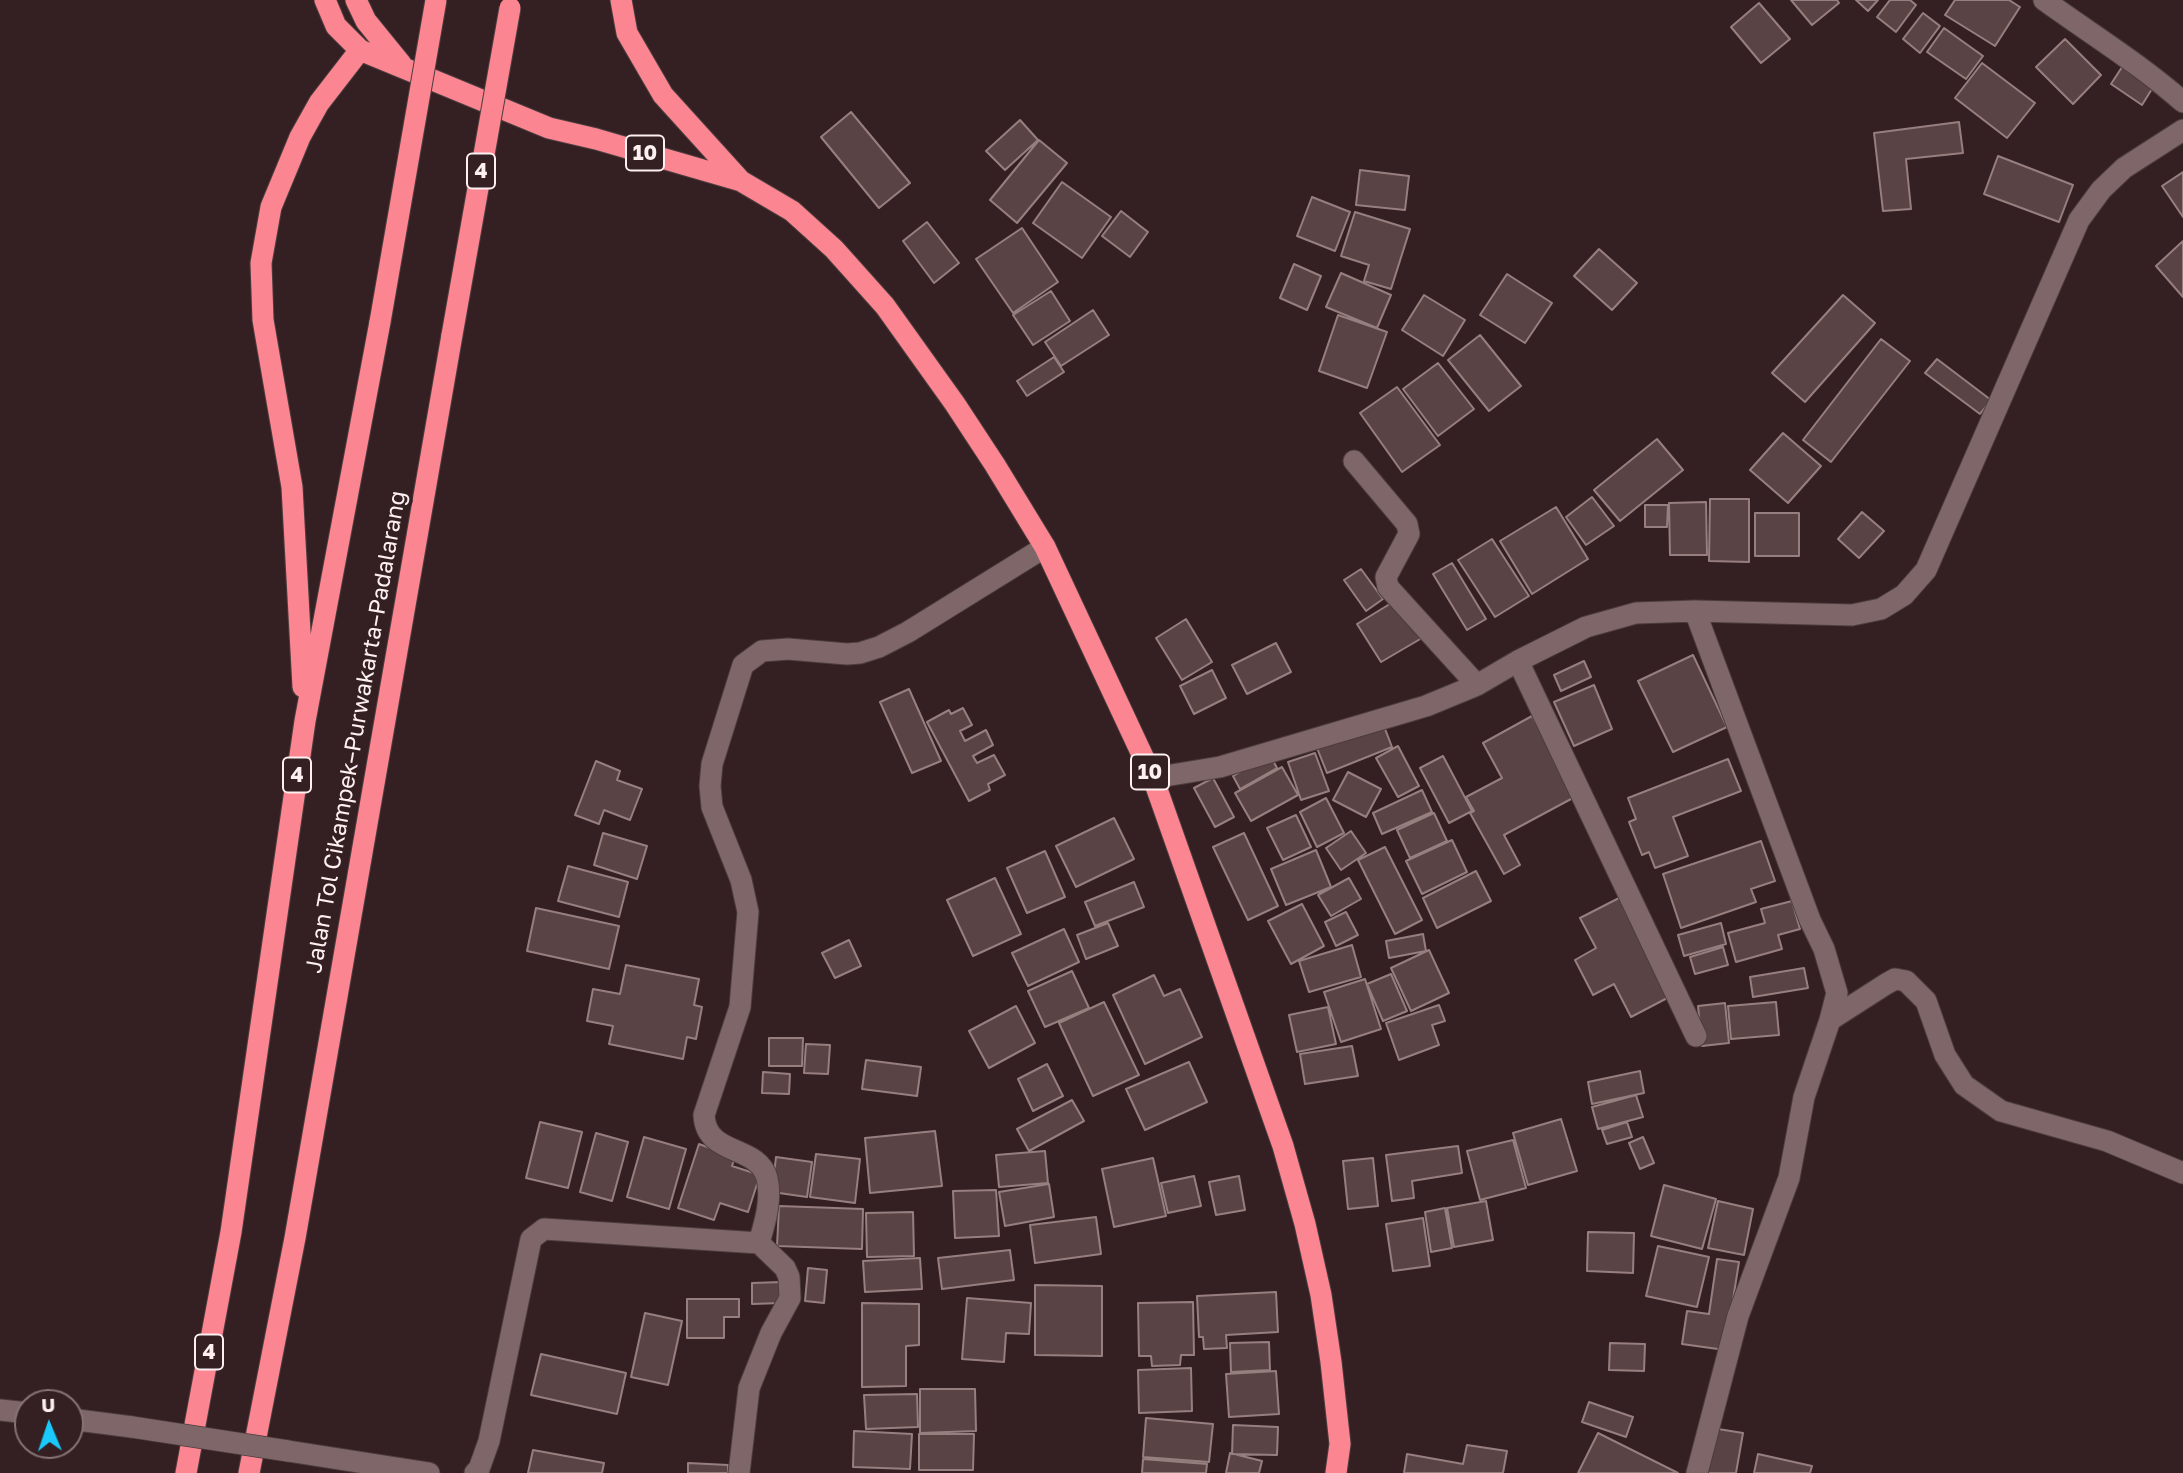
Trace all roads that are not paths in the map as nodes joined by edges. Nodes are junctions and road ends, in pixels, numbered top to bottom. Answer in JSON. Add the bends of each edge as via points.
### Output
{"nodes":[{"id":1,"x":325,"y":0,"type":"edge"},
{"id":2,"x":356,"y":0,"type":"edge"},
{"id":3,"x":436,"y":0,"type":"edge"},
{"id":4,"x":621,"y":0,"type":"edge"},
{"id":5,"x":2045,"y":0,"type":"edge"},
{"id":6,"x":510,"y":4,"type":"edge"},
{"id":7,"x":360,"y":50,"type":"junction"},
{"id":8,"x":405,"y":69,"type":"junction"},
{"id":9,"x":2183,"y":102,"type":"edge"},
{"id":10,"x":2183,"y":130,"type":"edge"},
{"id":11,"x":741,"y":181,"type":"junction"},
{"id":12,"x":1354,"y":461,"type":"dead end"},
{"id":13,"x":1045,"y":547,"type":"junction"},
{"id":14,"x":1695,"y":611,"type":"junction"},
{"id":15,"x":1518,"y":661,"type":"junction"},
{"id":16,"x":1477,"y":685,"type":"junction"},
{"id":17,"x":305,"y":721,"type":"junction"},
{"id":18,"x":1153,"y":778,"type":"junction"},
{"id":19,"x":1830,"y":1020,"type":"junction"},
{"id":20,"x":1696,"y":1036,"type":"dead end"},
{"id":21,"x":2183,"y":1173,"type":"edge"},
{"id":22,"x":759,"y":1243,"type":"junction"},
{"id":23,"x":84,"y":1421,"type":"edge"},
{"id":24,"x":186,"y":1473,"type":"edge"},
{"id":25,"x":248,"y":1473,"type":"edge"},
{"id":26,"x":429,"y":1473,"type":"edge"},
{"id":27,"x":475,"y":1473,"type":"edge"},
{"id":28,"x":738,"y":1473,"type":"edge"},
{"id":29,"x":1336,"y":1473,"type":"edge"},
{"id":30,"x":1697,"y":1473,"type":"edge"}],
"edges":[{"from":1,"to":7,"type":"highway","number":"10","via":[[336,26]]},
{"from":2,"to":8,"type":"highway","number":"10","via":[[366,21]]},
{"from":3,"to":17,"type":"highway","name":"Jalan Tol Cikampek–Purwakarta–Padalarang","number":"4","bridge":true},
{"from":4,"to":11,"type":"highway","via":[[627,33],[663,95]]},
{"from":5,"to":9,"type":"street"},
{"from":6,"to":25,"type":"highway","name":"Jalan Tol Cikampek–Purwakarta–Padalarang","number":"4","bridge":true,"via":[[295,1238]]},
{"from":7,"to":8,"type":"highway","number":"10"},
{"from":7,"to":17,"type":"highway","via":[[319,103],[300,137],[271,207],[261,263],[263,320],[292,487]]},
{"from":8,"to":11,"type":"highway","number":"10","via":[[549,128]]},
{"from":10,"to":14,"type":"street","via":[[2124,169],[2079,220],[1926,570],[1904,595],[1881,609],[1852,615]]},
{"from":11,"to":13,"type":"highway","number":"10","via":[[816,231],[885,306],[989,455]]},
{"from":12,"to":16,"type":"street","via":[[1407,524],[1409,534],[1386,577],[1388,587]]},
{"from":13,"to":18,"type":"highway","number":"10"},
{"from":13,"to":22,"type":"street","via":[[879,647],[848,654],[762,651],[743,665],[712,764],[710,786],[712,807],[741,880],[748,912],[740,1007],[704,1115],[712,1138],[755,1161],[766,1176],[769,1208]]},
{"from":14,"to":15,"type":"street","via":[[1636,612],[1586,627]]},
{"from":14,"to":19,"type":"street","via":[[1824,948],[1837,993]]},
{"from":15,"to":16,"type":"street"},
{"from":15,"to":20,"type":"street"},
{"from":16,"to":18,"type":"street","via":[[1416,709],[1220,767]]},
{"from":17,"to":24,"type":"highway","name":"Jalan Tol Cikampek–Purwakarta–Padalarang","number":"4","via":[[231,1232]]},
{"from":18,"to":29,"type":"highway","number":"10","via":[[1283,1146],[1305,1224],[1331,1362],[1340,1444]]},
{"from":19,"to":21,"type":"street","via":[[1895,979],[1906,981],[1926,1002],[1945,1055],[1964,1085],[2001,1111],[2107,1141]]},
{"from":19,"to":30,"type":"street","via":[[1804,1097],[1789,1178],[1738,1316]]},
{"from":22,"to":27,"type":"street","via":[[544,1229],[531,1239],[489,1441]]},
{"from":22,"to":28,"type":"street","via":[[785,1268],[790,1298],[749,1388]]},
{"from":23,"to":26,"type":"street","bridge":true}]}
